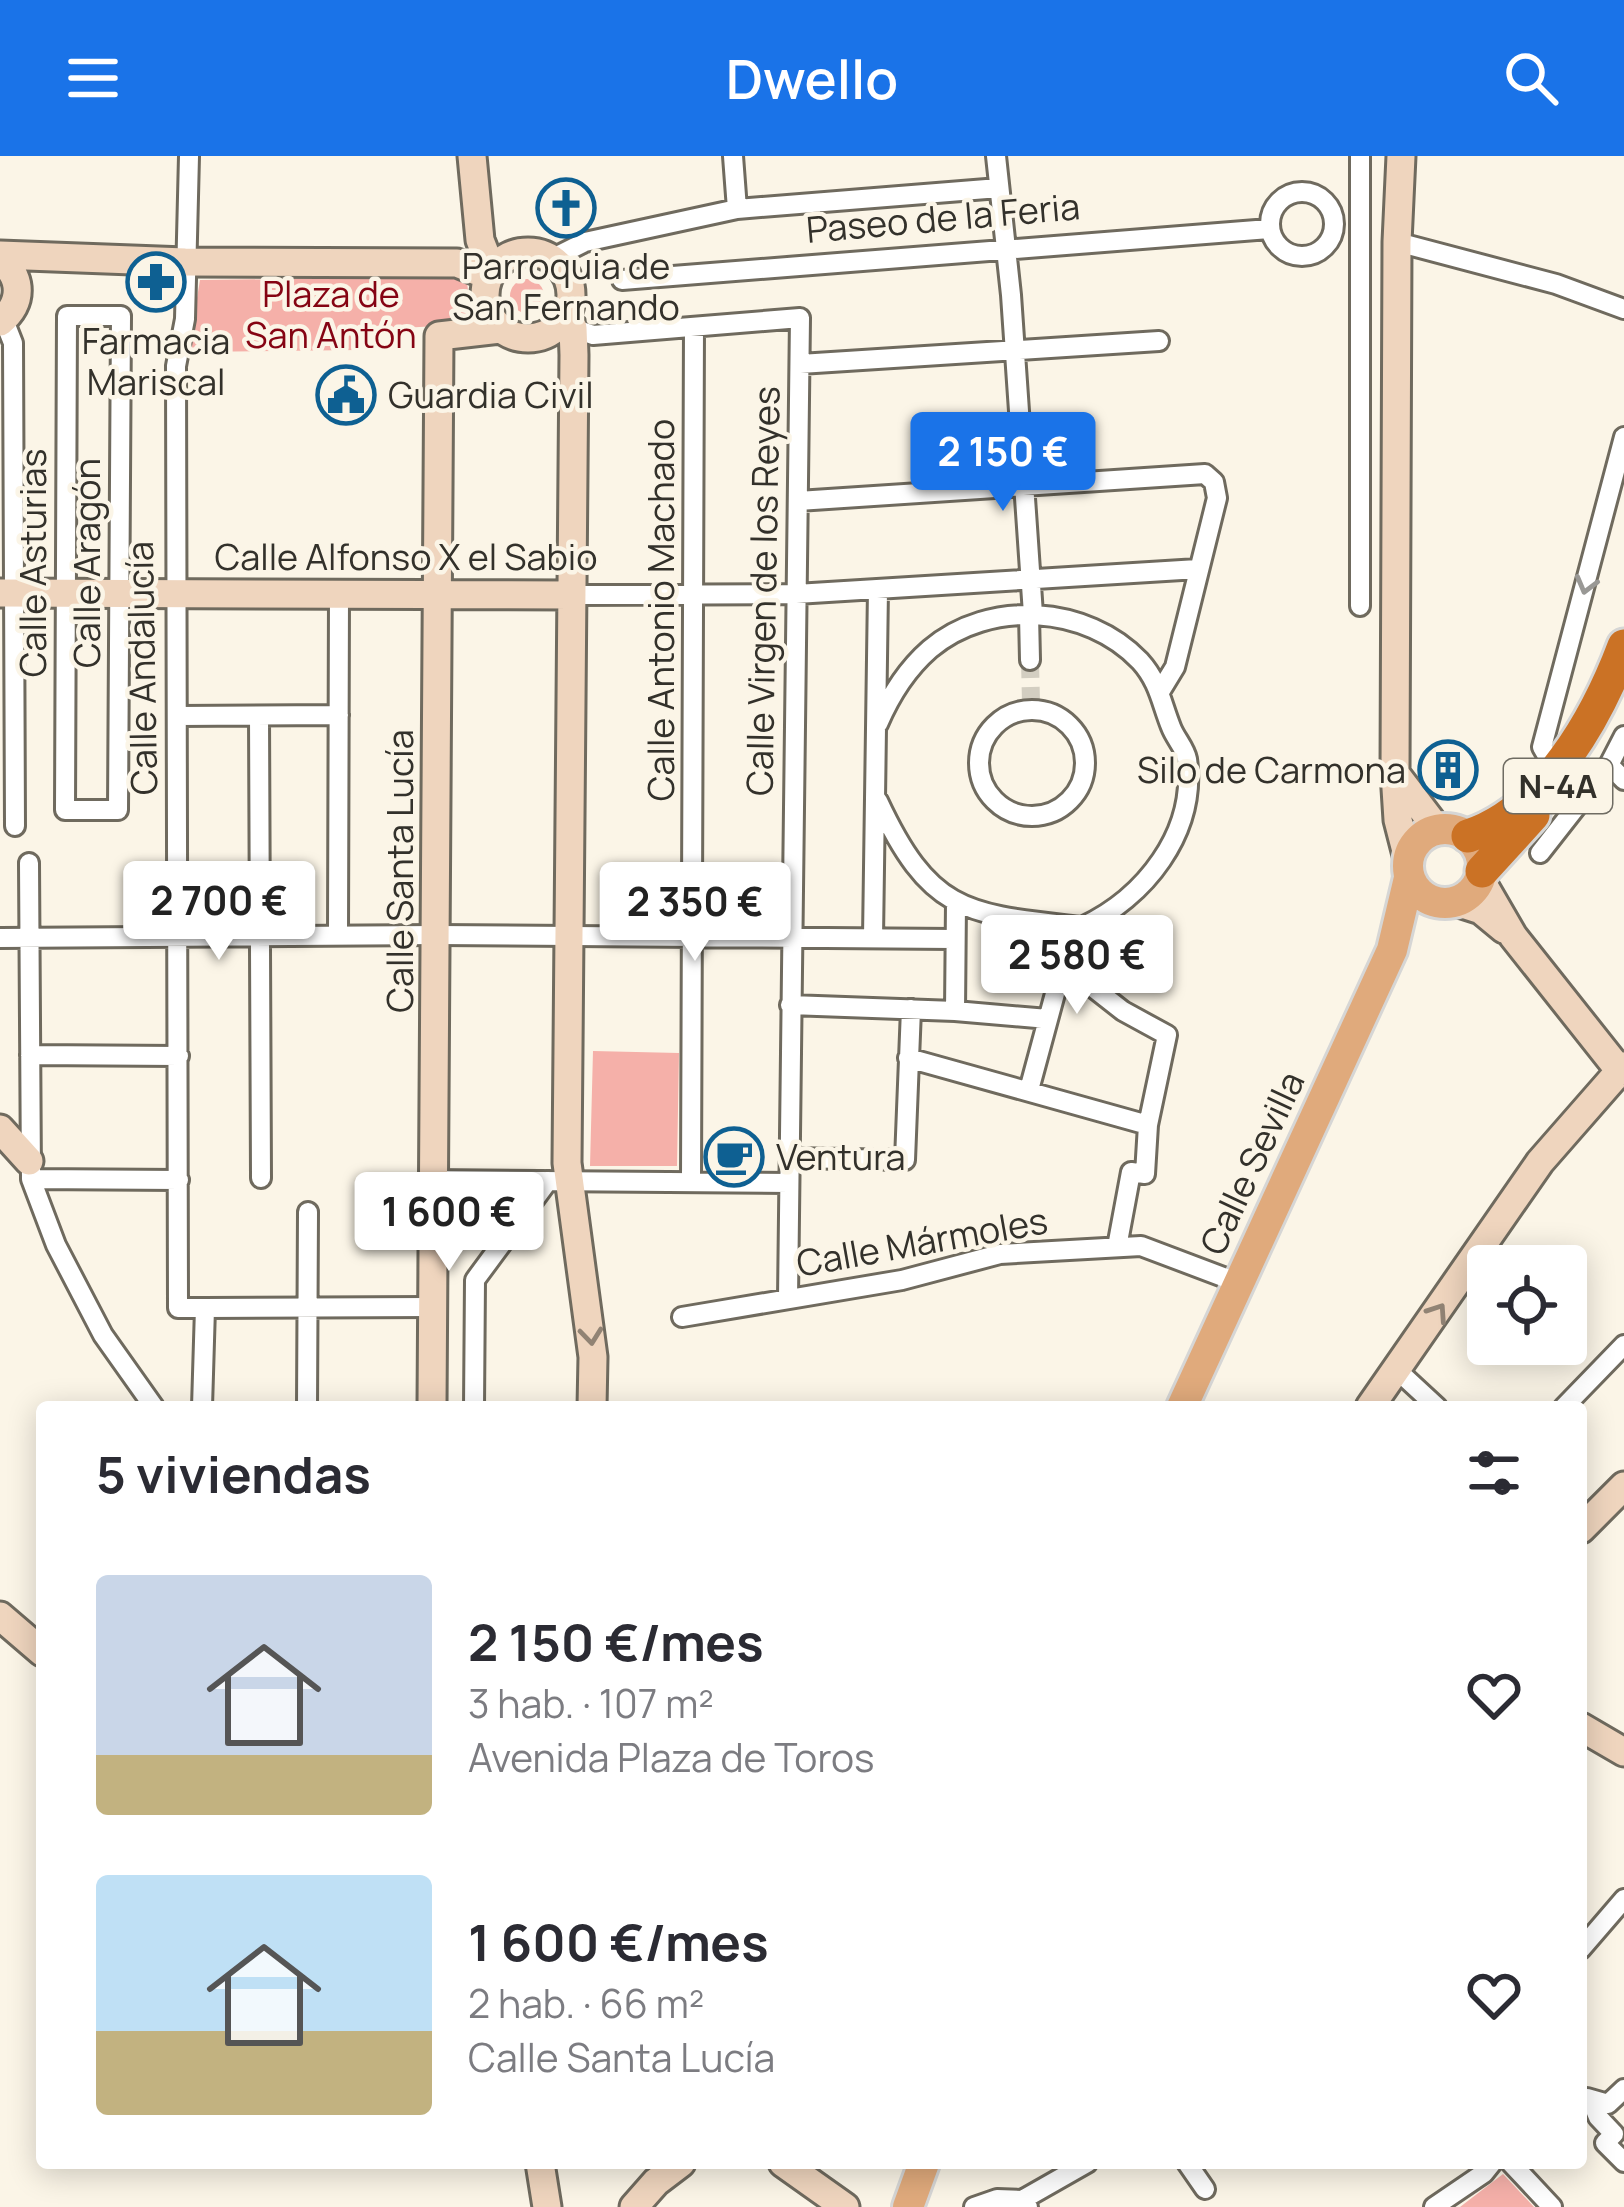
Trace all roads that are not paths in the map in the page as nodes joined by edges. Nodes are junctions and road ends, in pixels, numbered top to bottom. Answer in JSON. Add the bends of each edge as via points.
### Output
{"nodes":[{"id":1,"x":189,"y":156,"type":"edge"},
{"id":2,"x":472,"y":156,"type":"edge"},
{"id":3,"x":733,"y":156,"type":"edge"},
{"id":4,"x":996,"y":156,"type":"edge"},
{"id":5,"x":1360,"y":156,"type":"edge"},
{"id":6,"x":1401,"y":156,"type":"edge"},
{"id":7,"x":999,"y":188,"type":"junction"},
{"id":8,"x":737,"y":209,"type":"junction"},
{"id":9,"x":1360,"y":225,"type":"junction"},
{"id":10,"x":1334,"y":227,"type":"junction"},
{"id":11,"x":1269,"y":229,"type":"junction"},
{"id":12,"x":1397,"y":242,"type":"junction"},
{"id":13,"x":1006,"y":250,"type":"junction"},
{"id":14,"x":0,"y":257,"type":"edge"},
{"id":15,"x":551,"y":259,"type":"junction"},
{"id":16,"x":185,"y":262,"type":"junction"},
{"id":17,"x":490,"y":274,"type":"junction"},
{"id":18,"x":622,"y":280,"type":"dead end"},
{"id":19,"x":1624,"y":309,"type":"edge"},
{"id":20,"x":121,"y":316,"type":"joint"},
{"id":21,"x":2,"y":321,"type":"edge"},
{"id":22,"x":568,"y":325,"type":"junction"},
{"id":23,"x":694,"y":327,"type":"junction"},
{"id":24,"x":500,"y":329,"type":"junction"},
{"id":25,"x":1159,"y":341,"type":"dead end"},
{"id":26,"x":1015,"y":350,"type":"junction"},
{"id":27,"x":800,"y":364,"type":"junction"},
{"id":28,"x":1624,"y":437,"type":"edge"},
{"id":29,"x":1620,"y":474,"type":"edge"},
{"id":30,"x":1024,"y":486,"type":"junction"},
{"id":31,"x":798,"y":501,"type":"junction"},
{"id":32,"x":1198,"y":569,"type":"junction"},
{"id":33,"x":1030,"y":579,"type":"junction"},
{"id":34,"x":878,"y":590,"type":"junction"},
{"id":35,"x":176,"y":591,"type":"junction"},
{"id":36,"x":66,"y":592,"type":"junction"},
{"id":37,"x":119,"y":592,"type":"junction"},
{"id":38,"x":7,"y":593,"type":"edge"},
{"id":39,"x":436,"y":593,"type":"junction"},
{"id":40,"x":339,"y":594,"type":"junction"},
{"id":41,"x":796,"y":594,"type":"junction"},
{"id":42,"x":695,"y":595,"type":"junction"},
{"id":43,"x":572,"y":596,"type":"junction"},
{"id":44,"x":1360,"y":606,"type":"dead end"},
{"id":45,"x":1031,"y":614,"type":"junction"},
{"id":46,"x":1624,"y":646,"type":"edge"},
{"id":47,"x":1030,"y":660,"type":"tunnel mouth"},
{"id":48,"x":1161,"y":690,"type":"junction"},
{"id":49,"x":1624,"y":694,"type":"edge"},
{"id":50,"x":1030,"y":707,"type":"joint"},
{"id":51,"x":178,"y":716,"type":"junction"},
{"id":52,"x":259,"y":716,"type":"junction"},
{"id":53,"x":339,"y":716,"type":"junction"},
{"id":54,"x":878,"y":724,"type":"junction"},
{"id":55,"x":1624,"y":736,"type":"edge"},
{"id":56,"x":1609,"y":765,"type":"junction"},
{"id":57,"x":1554,"y":768,"type":"junction"},
{"id":58,"x":1395,"y":773,"type":"junction"},
{"id":59,"x":1624,"y":780,"type":"edge"},
{"id":60,"x":877,"y":800,"type":"junction"},
{"id":61,"x":65,"y":810,"type":"joint"},
{"id":62,"x":15,"y":826,"type":"dead end"},
{"id":63,"x":1453,"y":833,"type":"junction"},
{"id":64,"x":1540,"y":853,"type":"dead end"},
{"id":65,"x":29,"y":863,"type":"dead end"},
{"id":66,"x":1409,"y":868,"type":"junction"},
{"id":67,"x":1481,"y":875,"type":"junction"},
{"id":68,"x":956,"y":903,"type":"junction"},
{"id":69,"x":1451,"y":903,"type":"junction"},
{"id":70,"x":1082,"y":927,"type":"junction"},
{"id":71,"x":338,"y":935,"type":"junction"},
{"id":72,"x":437,"y":935,"type":"junction"},
{"id":73,"x":259,"y":936,"type":"junction"},
{"id":74,"x":571,"y":936,"type":"junction"},
{"id":75,"x":1513,"y":936,"type":"junction"},
{"id":76,"x":179,"y":937,"type":"junction"},
{"id":77,"x":692,"y":937,"type":"junction"},
{"id":78,"x":0,"y":938,"type":"edge"},
{"id":79,"x":31,"y":938,"type":"junction"},
{"id":80,"x":791,"y":938,"type":"junction"},
{"id":81,"x":873,"y":938,"type":"junction"},
{"id":82,"x":954,"y":939,"type":"junction"},
{"id":83,"x":1392,"y":950,"type":"junction"},
{"id":84,"x":1063,"y":964,"type":"junction"},
{"id":85,"x":790,"y":1005,"type":"junction"},
{"id":86,"x":911,"y":1009,"type":"junction"},
{"id":87,"x":955,"y":1011,"type":"junction"},
{"id":88,"x":1048,"y":1019,"type":"junction"},
{"id":89,"x":30,"y":1055,"type":"junction"},
{"id":90,"x":179,"y":1056,"type":"junction"},
{"id":91,"x":908,"y":1058,"type":"junction"},
{"id":92,"x":1620,"y":1077,"type":"edge"},
{"id":93,"x":1030,"y":1090,"type":"junction"},
{"id":94,"x":1148,"y":1125,"type":"junction"},
{"id":95,"x":0,"y":1129,"type":"edge"},
{"id":96,"x":789,"y":1158,"type":"junction"},
{"id":97,"x":30,"y":1170,"type":"junction"},
{"id":98,"x":261,"y":1178,"type":"dead end"},
{"id":99,"x":179,"y":1180,"type":"junction"},
{"id":100,"x":432,"y":1180,"type":"junction"},
{"id":101,"x":559,"y":1181,"type":"junction"},
{"id":102,"x":691,"y":1182,"type":"junction"},
{"id":103,"x":789,"y":1183,"type":"junction"},
{"id":104,"x":308,"y":1211,"type":"dead end"},
{"id":105,"x":1117,"y":1247,"type":"junction"},
{"id":106,"x":1239,"y":1283,"type":"junction"},
{"id":107,"x":788,"y":1298,"type":"junction"},
{"id":108,"x":307,"y":1307,"type":"junction"},
{"id":109,"x":431,"y":1307,"type":"junction"},
{"id":110,"x":205,"y":1308,"type":"junction"},
{"id":111,"x":682,"y":1317,"type":"dead end"},
{"id":112,"x":1624,"y":1345,"type":"edge"},
{"id":113,"x":1397,"y":1370,"type":"junction"},
{"id":114,"x":150,"y":1401,"type":"edge"},
{"id":115,"x":202,"y":1401,"type":"edge"},
{"id":116,"x":307,"y":1401,"type":"edge"},
{"id":117,"x":432,"y":1401,"type":"edge"},
{"id":118,"x":474,"y":1401,"type":"edge"},
{"id":119,"x":592,"y":1401,"type":"edge"},
{"id":120,"x":1185,"y":1401,"type":"edge"},
{"id":121,"x":1374,"y":1401,"type":"edge"},
{"id":122,"x":1431,"y":1401,"type":"edge"},
{"id":123,"x":1570,"y":1401,"type":"edge"},
{"id":124,"x":1624,"y":1486,"type":"edge"},
{"id":125,"x":1587,"y":1523,"type":"edge"},
{"id":126,"x":0,"y":1616,"type":"edge"},
{"id":127,"x":36,"y":1647,"type":"edge"},
{"id":128,"x":1587,"y":1730,"type":"edge"},
{"id":129,"x":1624,"y":1752,"type":"edge"},
{"id":130,"x":1624,"y":1899,"type":"edge"},
{"id":131,"x":1587,"y":1941,"type":"edge"},
{"id":132,"x":1624,"y":2089,"type":"edge"},
{"id":133,"x":1587,"y":2098,"type":"edge"},
{"id":134,"x":1587,"y":2100,"type":"edge"},
{"id":135,"x":1624,"y":2162,"type":"edge"},
{"id":136,"x":541,"y":2169,"type":"edge"},
{"id":137,"x":674,"y":2169,"type":"edge"},
{"id":138,"x":791,"y":2169,"type":"edge"},
{"id":139,"x":922,"y":2169,"type":"edge"},
{"id":140,"x":1078,"y":2169,"type":"edge"},
{"id":141,"x":1191,"y":2169,"type":"edge"},
{"id":142,"x":1487,"y":2169,"type":"edge"},
{"id":143,"x":1517,"y":2169,"type":"edge"},
{"id":144,"x":1205,"y":2189,"type":"dead end"},
{"id":145,"x":1025,"y":2204,"type":"edge"},
{"id":146,"x":547,"y":2207,"type":"edge"},
{"id":147,"x":634,"y":2207,"type":"edge"},
{"id":148,"x":845,"y":2207,"type":"edge"},
{"id":149,"x":908,"y":2207,"type":"edge"},
{"id":150,"x":974,"y":2207,"type":"edge"},
{"id":151,"x":1434,"y":2207,"type":"edge"},
{"id":152,"x":1552,"y":2207,"type":"edge"}],
"edges":[{"from":1,"to":16,"type":"street","name":"Calle Andalucía"},
{"from":2,"to":17,"type":"street"},
{"from":3,"to":8,"type":"street"},
{"from":4,"to":7,"type":"street"},
{"from":5,"to":9,"type":"street"},
{"from":6,"to":12,"type":"street"},
{"from":7,"to":8,"type":"street","name":"Paseo de la Feria"},
{"from":7,"to":13,"type":"street"},
{"from":8,"to":15,"type":"street","name":"Paseo de la Feria","via":[[586,242]]},
{"from":9,"to":10,"type":"street"},
{"from":9,"to":44,"type":"street"},
{"from":10,"to":11,"type":"street","via":[[1326,246],[1308,256],[1279,247]]},
{"from":10,"to":11,"type":"street","via":[[1321,198],[1301,191],[1280,199]]},
{"from":11,"to":13,"type":"street","name":"Paseo de la Feria"},
{"from":12,"to":19,"type":"street"},
{"from":12,"to":58,"type":"street"},
{"from":13,"to":18,"type":"street","name":"Paseo de la Feria"},
{"from":13,"to":26,"type":"street"},
{"from":14,"to":16,"type":"street"},
{"from":14,"to":21,"type":"street","via":[[19,289]]},
{"from":15,"to":17,"type":"street","via":[[526,252]]},
{"from":15,"to":22,"type":"street","via":[[568,281]]},
{"from":16,"to":17,"type":"street","via":[[457,263]]},
{"from":16,"to":35,"type":"street","name":"Calle Andalucía","via":[[176,366]]},
{"from":17,"to":24,"type":"street","via":[[485,305]]},
{"from":20,"to":36,"type":"street","name":"Calle Asturias","via":[[68,316]]},
{"from":20,"to":37,"type":"street","name":"Calle Aragón"},
{"from":21,"to":38,"type":"street","via":[[13,343]]},
{"from":22,"to":23,"type":"street","via":[[593,335]]},
{"from":22,"to":24,"type":"street","via":[[526,339]]},
{"from":22,"to":43,"type":"street"},
{"from":23,"to":27,"type":"street","name":"Calle Virgen de los Reyes","via":[[800,318]]},
{"from":23,"to":42,"type":"street","name":"Calle Antonio Machado"},
{"from":24,"to":39,"type":"street","name":"Calle Santa Lucía","via":[[439,336]]},
{"from":25,"to":26,"type":"street"},
{"from":26,"to":27,"type":"street"},
{"from":26,"to":30,"type":"street"},
{"from":27,"to":31,"type":"street","name":"Calle Virgen de los Reyes"},
{"from":28,"to":29,"type":"street"},
{"from":29,"to":57,"type":"street","one_way":true,"via":[[1542,747]]},
{"from":30,"to":31,"type":"street"},
{"from":30,"to":32,"type":"street","via":[[1204,474],[1217,498]]},
{"from":30,"to":33,"type":"street"},
{"from":31,"to":41,"type":"street","name":"Calle Virgen de los Reyes"},
{"from":32,"to":33,"type":"street","name":"Calle Alfonso X el Sabio"},
{"from":32,"to":48,"type":"street","via":[[1175,667]]},
{"from":33,"to":34,"type":"street","name":"Calle Alfonso X el Sabio"},
{"from":33,"to":45,"type":"street"},
{"from":34,"to":41,"type":"street","name":"Calle Alfonso X el Sabio"},
{"from":34,"to":54,"type":"street"},
{"from":35,"to":37,"type":"street","name":"Calle Alfonso X el Sabio"},
{"from":35,"to":40,"type":"street","name":"Calle Alfonso X el Sabio"},
{"from":35,"to":51,"type":"street","name":"Calle Andalucía"},
{"from":36,"to":37,"type":"street","name":"Calle Alfonso X el Sabio"},
{"from":36,"to":38,"type":"street","name":"Calle Alfonso X el Sabio"},
{"from":36,"to":61,"type":"street","name":"Calle Asturias"},
{"from":37,"to":61,"type":"street","name":"Calle Aragón","via":[[118,810]]},
{"from":38,"to":62,"type":"street"},
{"from":39,"to":40,"type":"street","name":"Calle Alfonso X el Sabio"},
{"from":39,"to":43,"type":"street","name":"Calle Alfonso X el Sabio"},
{"from":39,"to":72,"type":"street","name":"Calle Santa Lucía"},
{"from":40,"to":53,"type":"street"},
{"from":41,"to":42,"type":"street","name":"Calle Alfonso X el Sabio"},
{"from":41,"to":80,"type":"street","name":"Calle Virgen de los Reyes"},
{"from":42,"to":43,"type":"street","name":"Calle Alfonso X el Sabio"},
{"from":42,"to":77,"type":"street","name":"Calle Antonio Machado"},
{"from":43,"to":74,"type":"street"},
{"from":45,"to":47,"type":"street"},
{"from":45,"to":48,"type":"street","via":[[1084,624],[1115,640]]},
{"from":45,"to":54,"type":"street","via":[[984,622],[939,642],[903,678]]},
{"from":46,"to":57,"type":"highway","number":"N-4A","via":[[1584,730]]},
{"from":48,"to":70,"type":"street","via":[[1187,761],[1176,832],[1144,885]]},
{"from":49,"to":67,"type":"highway","number":"N-4A","via":[[1598,737]]},
{"from":50,"to":50,"type":"street","via":[[994,726],[980,762],[992,798],[1033,816],[1068,802],[1085,763],[1069,724]]},
{"from":51,"to":52,"type":"street"},
{"from":51,"to":76,"type":"street","name":"Calle Andalucía"},
{"from":52,"to":53,"type":"street"},
{"from":52,"to":73,"type":"street"},
{"from":53,"to":71,"type":"street"},
{"from":54,"to":60,"type":"street"},
{"from":55,"to":56,"type":"street"},
{"from":56,"to":59,"type":"street"},
{"from":56,"to":64,"type":"street"},
{"from":57,"to":63,"type":"highway","number":"N-4A","via":[[1508,818]]},
{"from":58,"to":63,"type":"street"},
{"from":58,"to":66,"type":"street"},
{"from":60,"to":68,"type":"street","via":[[910,859]]},
{"from":60,"to":81,"type":"street"},
{"from":63,"to":66,"type":"main road","via":[[1419,840]]},
{"from":63,"to":67,"type":"main road","via":[[1479,852]]},
{"from":65,"to":79,"type":"street"},
{"from":66,"to":69,"type":"main road","via":[[1424,897]]},
{"from":66,"to":83,"type":"main road"},
{"from":67,"to":69,"type":"main road"},
{"from":67,"to":75,"type":"street"},
{"from":68,"to":70,"type":"street","via":[[994,918]]},
{"from":68,"to":82,"type":"street"},
{"from":69,"to":75,"type":"street","via":[[1480,910]]},
{"from":69,"to":83,"type":"main road"},
{"from":70,"to":84,"type":"street"},
{"from":71,"to":72,"type":"street"},
{"from":71,"to":73,"type":"street"},
{"from":72,"to":74,"type":"street"},
{"from":72,"to":100,"type":"street","name":"Calle Santa Lucía"},
{"from":73,"to":76,"type":"street"},
{"from":73,"to":98,"type":"street"},
{"from":74,"to":77,"type":"street"},
{"from":74,"to":101,"type":"street","via":[[567,1163]]},
{"from":75,"to":92,"type":"street"},
{"from":76,"to":79,"type":"street"},
{"from":76,"to":90,"type":"street","name":"Calle Andalucía"},
{"from":77,"to":80,"type":"street"},
{"from":77,"to":102,"type":"street","name":"Calle Antonio Machado"},
{"from":78,"to":79,"type":"street"},
{"from":79,"to":89,"type":"street"},
{"from":80,"to":81,"type":"street"},
{"from":80,"to":85,"type":"street","name":"Calle Virgen de los Reyes"},
{"from":81,"to":82,"type":"street"},
{"from":82,"to":87,"type":"street"},
{"from":83,"to":106,"type":"main road","name":"Calle Sevilla"},
{"from":84,"to":88,"type":"street"},
{"from":84,"to":94,"type":"street","via":[[1167,1035]]},
{"from":85,"to":86,"type":"street"},
{"from":85,"to":96,"type":"street","name":"Calle Virgen de los Reyes"},
{"from":86,"to":87,"type":"street"},
{"from":86,"to":91,"type":"street"},
{"from":87,"to":88,"type":"street"},
{"from":88,"to":93,"type":"street"},
{"from":89,"to":90,"type":"street"},
{"from":89,"to":97,"type":"street"},
{"from":90,"to":99,"type":"street","name":"Calle Andalucía"},
{"from":91,"to":93,"type":"street"},
{"from":91,"to":96,"type":"street","via":[[905,1160]]},
{"from":113,"to":92,"type":"street","one_way":true,"via":[[1540,1162]]},
{"from":93,"to":94,"type":"street"},
{"from":94,"to":105,"type":"street","via":[[1145,1174],[1131,1172]]},
{"from":95,"to":97,"type":"street"},
{"from":96,"to":103,"type":"street","name":"Calle Virgen de los Reyes"},
{"from":97,"to":99,"type":"street"},
{"from":97,"to":114,"type":"street","via":[[56,1245],[103,1335]]},
{"from":99,"to":110,"type":"street","name":"Calle Andalucía","via":[[178,1308]]},
{"from":100,"to":101,"type":"street"},
{"from":100,"to":109,"type":"street","name":"Calle Santa Lucía"},
{"from":101,"to":102,"type":"street"},
{"from":101,"to":118,"type":"street","via":[[475,1280]]},
{"from":101,"to":119,"type":"street","one_way":true,"via":[[591,1338]]},
{"from":102,"to":103,"type":"street"},
{"from":103,"to":107,"type":"street","name":"Calle Virgen de los Reyes"},
{"from":104,"to":108,"type":"street"},
{"from":105,"to":106,"type":"street","name":"Calle Mármoles","via":[[1141,1246]]},
{"from":105,"to":107,"type":"street","name":"Calle Mármoles","via":[[1000,1254]]},
{"from":106,"to":120,"type":"main road","name":"Calle Sevilla"},
{"from":107,"to":111,"type":"street","name":"Calle Mármoles"},
{"from":108,"to":109,"type":"street"},
{"from":108,"to":110,"type":"street"},
{"from":108,"to":116,"type":"street"},
{"from":109,"to":117,"type":"street","name":"Calle Santa Lucía"},
{"from":110,"to":115,"type":"street"},
{"from":112,"to":123,"type":"street"},
{"from":113,"to":121,"type":"street"},
{"from":113,"to":122,"type":"street"},
{"from":124,"to":125,"type":"street"},
{"from":126,"to":127,"type":"street"},
{"from":128,"to":129,"type":"street"},
{"from":130,"to":131,"type":"street"},
{"from":132,"to":133,"type":"street","via":[[1608,2104]]},
{"from":134,"to":135,"type":"street","via":[[1613,2134],[1605,2143]]},
{"from":136,"to":146,"type":"street"},
{"from":137,"to":147,"type":"street"},
{"from":138,"to":148,"type":"street"},
{"from":139,"to":149,"type":"main road"},
{"from":140,"to":145,"type":"street"},
{"from":141,"to":144,"type":"street"},
{"from":142,"to":151,"type":"street"},
{"from":143,"to":152,"type":"street"},
{"from":145,"to":150,"type":"street","via":[[997,2199]]}]}
